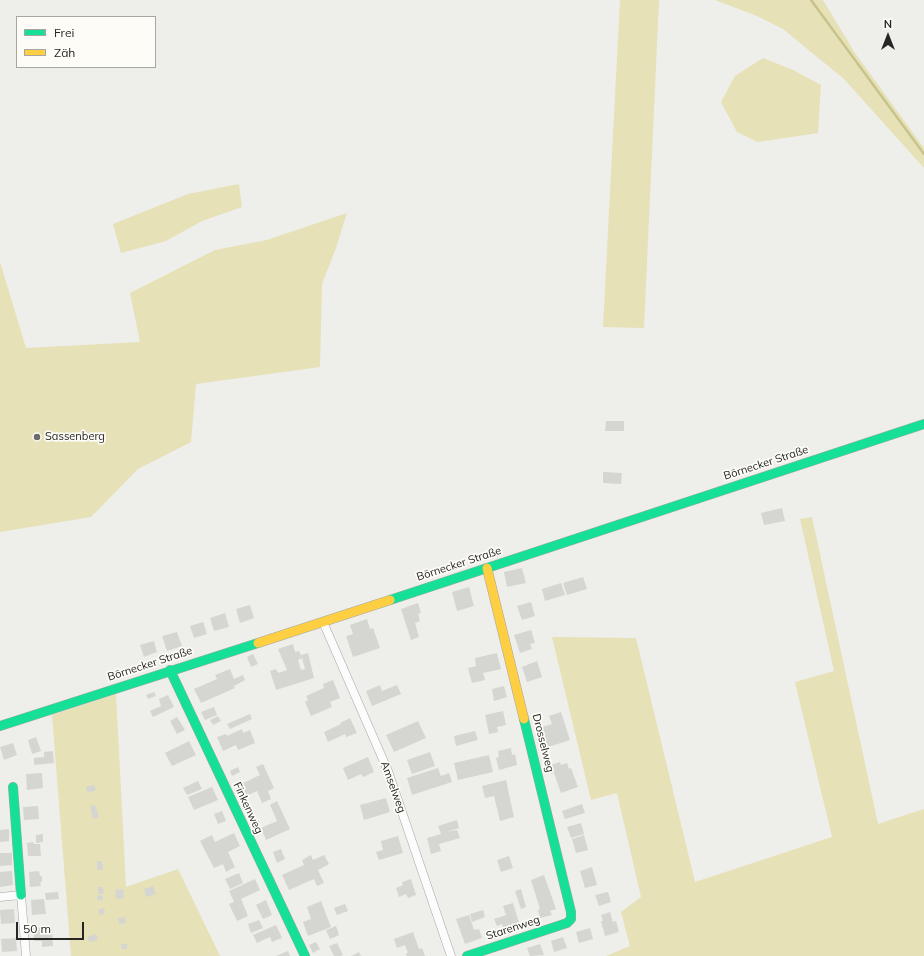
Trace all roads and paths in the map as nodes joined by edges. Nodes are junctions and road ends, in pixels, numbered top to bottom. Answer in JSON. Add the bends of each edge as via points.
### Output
{"nodes":[{"id":1,"x":924,"y":424,"type":"edge"},
{"id":2,"x":488,"y":568,"type":"junction"},
{"id":3,"x":323,"y":622,"type":"junction"},
{"id":4,"x":170,"y":670,"type":"junction"},
{"id":5,"x":0,"y":726,"type":"edge"},
{"id":6,"x":13,"y":787,"type":"dead end"},
{"id":7,"x":21,"y":895,"type":"junction"},
{"id":8,"x":0,"y":897,"type":"edge"},
{"id":9,"x":567,"y":923,"type":"joint"},
{"id":10,"x":26,"y":956,"type":"edge"},
{"id":11,"x":305,"y":956,"type":"edge"},
{"id":12,"x":451,"y":956,"type":"edge"},
{"id":13,"x":467,"y":956,"type":"edge"}],
"edges":[{"from":1,"to":2,"type":"street","name":"Börnecker Straße"},
{"from":2,"to":3,"type":"street","name":"Börnecker Straße"},
{"from":2,"to":9,"type":"street","name":"Drosselweg","via":[[571,912],[571,918]]},
{"from":3,"to":4,"type":"street","name":"Börnecker Straße"},
{"from":3,"to":12,"type":"street","name":"Amselweg","via":[[388,771]]},
{"from":4,"to":5,"type":"street","name":"Börnecker Straße"},
{"from":4,"to":11,"type":"street","name":"Finkenweg"},
{"from":6,"to":7,"type":"street"},
{"from":7,"to":8,"type":"street"},
{"from":7,"to":10,"type":"street"},
{"from":9,"to":13,"type":"street","name":"Starenweg"}]}
